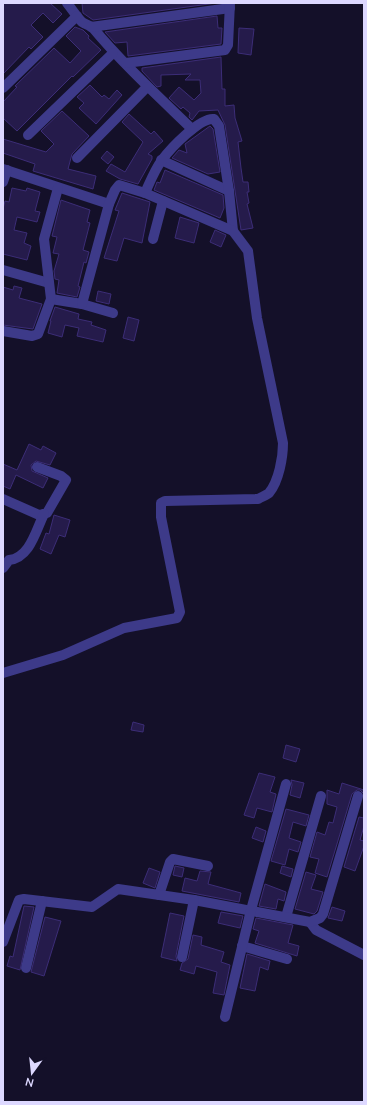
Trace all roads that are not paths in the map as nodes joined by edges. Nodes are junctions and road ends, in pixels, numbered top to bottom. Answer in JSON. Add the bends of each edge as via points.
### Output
{"nodes":[{"id":1,"x":66,"y":3,"type":"edge"},
{"id":2,"x":230,"y":6,"type":"edge"},
{"id":3,"x":77,"y":16,"type":"junction"},
{"id":4,"x":91,"y":27,"type":"junction"},
{"id":5,"x":113,"y":53,"type":"junction"},
{"id":6,"x":126,"y":63,"type":"junction"},
{"id":7,"x":147,"y":87,"type":"junction"},
{"id":8,"x":3,"y":88,"type":"edge"},
{"id":9,"x":192,"y":129,"type":"junction"},
{"id":10,"x":28,"y":135,"type":"dead end"},
{"id":11,"x":77,"y":158,"type":"dead end"},
{"id":12,"x":161,"y":160,"type":"junction"},
{"id":13,"x":5,"y":170,"type":"edge"},
{"id":14,"x":3,"y":182,"type":"edge"},
{"id":15,"x":58,"y":188,"type":"junction"},
{"id":16,"x":229,"y":191,"type":"junction"},
{"id":17,"x":145,"y":193,"type":"junction"},
{"id":18,"x":162,"y":201,"type":"junction"},
{"id":19,"x":109,"y":204,"type":"junction"},
{"id":20,"x":233,"y":231,"type":"junction"},
{"id":21,"x":152,"y":238,"type":"dead end"},
{"id":22,"x":3,"y":270,"type":"edge"},
{"id":23,"x":49,"y":283,"type":"junction"},
{"id":24,"x":51,"y":300,"type":"junction"},
{"id":25,"x":82,"y":304,"type":"junction"},
{"id":26,"x":113,"y":313,"type":"dead end"},
{"id":27,"x":3,"y":331,"type":"edge"},
{"id":28,"x":37,"y":467,"type":"dead end"},
{"id":29,"x":3,"y":499,"type":"edge"},
{"id":30,"x":44,"y":514,"type":"junction"},
{"id":31,"x":3,"y":568,"type":"edge"},
{"id":32,"x":3,"y":673,"type":"edge"},
{"id":33,"x":286,"y":784,"type":"dead end"},
{"id":34,"x":320,"y":796,"type":"dead end"},
{"id":35,"x":358,"y":796,"type":"dead end"},
{"id":36,"x":208,"y":866,"type":"dead end"},
{"id":37,"x":159,"y":895,"type":"junction"},
{"id":38,"x":194,"y":900,"type":"junction"},
{"id":39,"x":42,"y":901,"type":"junction"},
{"id":40,"x":251,"y":910,"type":"junction"},
{"id":41,"x":286,"y":917,"type":"junction"},
{"id":42,"x":310,"y":922,"type":"junction"},
{"id":43,"x":3,"y":942,"type":"edge"},
{"id":44,"x":242,"y":946,"type":"junction"},
{"id":45,"x":364,"y":955,"type":"edge"},
{"id":46,"x":182,"y":957,"type":"dead end"},
{"id":47,"x":287,"y":959,"type":"dead end"},
{"id":48,"x":26,"y":968,"type":"dead end"},
{"id":49,"x":225,"y":1017,"type":"dead end"}],
"edges":[{"from":1,"to":3,"type":"street"},
{"from":2,"to":4,"type":"street"},
{"from":2,"to":6,"type":"street","via":[[228,45],[225,50]]},
{"from":3,"to":4,"type":"street"},
{"from":3,"to":8,"type":"street"},
{"from":4,"to":5,"type":"street"},
{"from":5,"to":6,"type":"street"},
{"from":5,"to":10,"type":"street"},
{"from":6,"to":7,"type":"street"},
{"from":7,"to":9,"type":"street"},
{"from":7,"to":11,"type":"street"},
{"from":9,"to":12,"type":"street"},
{"from":9,"to":16,"type":"street","via":[[209,118],[217,122]]},
{"from":12,"to":16,"type":"street"},
{"from":12,"to":17,"type":"street"},
{"from":13,"to":14,"type":"street"},
{"from":13,"to":15,"type":"street"},
{"from":15,"to":19,"type":"street"},
{"from":15,"to":23,"type":"street","via":[[44,239]]},
{"from":16,"to":20,"type":"street"},
{"from":17,"to":18,"type":"street"},
{"from":17,"to":19,"type":"street","via":[[120,185]]},
{"from":18,"to":20,"type":"street"},
{"from":18,"to":21,"type":"street"},
{"from":19,"to":25,"type":"street"},
{"from":20,"to":32,"type":"street","via":[[248,251],[257,318],[283,443],[280,469],[269,493],[258,499],[165,501],[161,504],[161,517],[180,612],[177,618],[124,628],[63,656]]},
{"from":22,"to":23,"type":"street"},
{"from":23,"to":24,"type":"street"},
{"from":24,"to":25,"type":"street"},
{"from":24,"to":27,"type":"street","via":[[38,334],[32,336]]},
{"from":25,"to":26,"type":"street"},
{"from":28,"to":30,"type":"street","via":[[66,480]]},
{"from":29,"to":30,"type":"street","via":[[39,515]]},
{"from":30,"to":31,"type":"street","via":[[25,554],[9,560]]},
{"from":33,"to":40,"type":"street"},
{"from":34,"to":41,"type":"street"},
{"from":35,"to":42,"type":"street","via":[[323,914]]},
{"from":36,"to":37,"type":"street","via":[[173,859]]},
{"from":37,"to":38,"type":"street"},
{"from":37,"to":39,"type":"street","via":[[118,890],[92,907]]},
{"from":38,"to":40,"type":"street"},
{"from":38,"to":46,"type":"street"},
{"from":39,"to":43,"type":"street","via":[[19,900]]},
{"from":39,"to":48,"type":"street"},
{"from":40,"to":41,"type":"street"},
{"from":40,"to":44,"type":"street"},
{"from":41,"to":42,"type":"street"},
{"from":42,"to":45,"type":"street","via":[[316,930]]},
{"from":44,"to":47,"type":"street"},
{"from":44,"to":49,"type":"street"}]}
